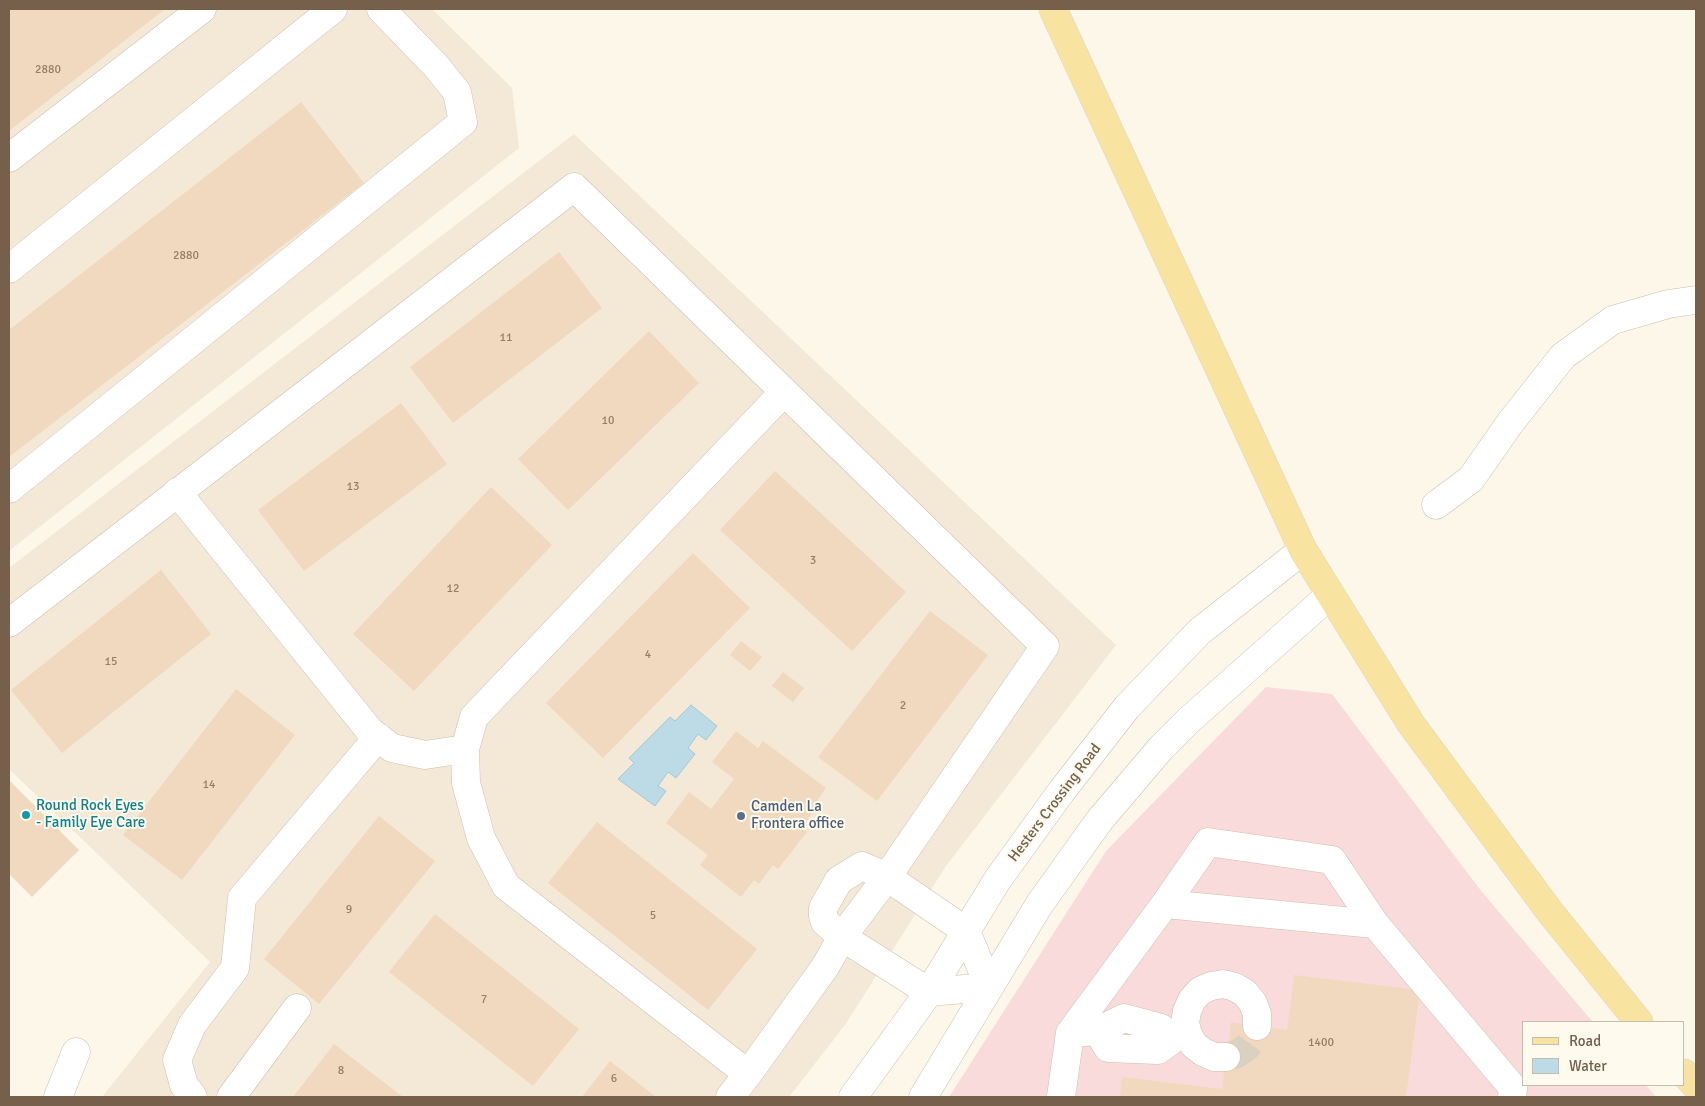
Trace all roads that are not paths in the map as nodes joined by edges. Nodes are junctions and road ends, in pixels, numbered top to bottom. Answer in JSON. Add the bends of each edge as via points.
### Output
{"nodes":[{"id":1,"x":202,"y":9,"type":"edge"},
{"id":2,"x":332,"y":9,"type":"edge"},
{"id":3,"x":382,"y":9,"type":"edge"},
{"id":4,"x":1053,"y":9,"type":"edge"},
{"id":5,"x":9,"y":158,"type":"edge"},
{"id":6,"x":9,"y":269,"type":"edge"},
{"id":7,"x":1696,"y":300,"type":"edge"},
{"id":8,"x":784,"y":392,"type":"junction"},
{"id":9,"x":9,"y":489,"type":"edge"},
{"id":10,"x":177,"y":492,"type":"junction"},
{"id":11,"x":1436,"y":505,"type":"dead end"},
{"id":12,"x":1304,"y":550,"type":"junction"},
{"id":13,"x":1330,"y":595,"type":"junction"},
{"id":14,"x":9,"y":622,"type":"edge"},
{"id":15,"x":378,"y":737,"type":"junction"},
{"id":16,"x":465,"y":749,"type":"junction"},
{"id":17,"x":1061,"y":792,"type":"junction"},
{"id":18,"x":887,"y":877,"type":"junction"},
{"id":19,"x":1165,"y":904,"type":"junction"},
{"id":20,"x":1375,"y":924,"type":"junction"},
{"id":21,"x":966,"y":931,"type":"junction"},
{"id":22,"x":842,"y":937,"type":"junction"},
{"id":23,"x":989,"y":987,"type":"junction"},
{"id":24,"x":929,"y":992,"type":"junction"},
{"id":25,"x":297,"y":1008,"type":"dead end"},
{"id":26,"x":1638,"y":1021,"type":"edge"},
{"id":27,"x":1257,"y":1026,"type":"tunnel mouth"},
{"id":28,"x":1070,"y":1033,"type":"junction"},
{"id":29,"x":1180,"y":1037,"type":"junction"},
{"id":30,"x":76,"y":1052,"type":"dead end"},
{"id":31,"x":1226,"y":1057,"type":"tunnel mouth"},
{"id":32,"x":1685,"y":1073,"type":"edge"},
{"id":33,"x":748,"y":1074,"type":"junction"},
{"id":34,"x":1696,"y":1086,"type":"edge"},
{"id":35,"x":58,"y":1097,"type":"edge"},
{"id":36,"x":193,"y":1097,"type":"edge"},
{"id":37,"x":231,"y":1097,"type":"edge"},
{"id":38,"x":730,"y":1097,"type":"edge"},
{"id":39,"x":853,"y":1097,"type":"edge"},
{"id":40,"x":923,"y":1097,"type":"edge"},
{"id":41,"x":1061,"y":1097,"type":"edge"},
{"id":42,"x":1512,"y":1097,"type":"edge"}],
"edges":[{"from":1,"to":5,"type":"street"},
{"from":2,"to":6,"type":"street"},
{"from":3,"to":9,"type":"street","via":[[457,92],[462,122]]},
{"from":4,"to":12,"type":"main road"},
{"from":7,"to":11,"type":"street","via":[[1668,304],[1612,320],[1563,356],[1471,479]]},
{"from":8,"to":10,"type":"street","via":[[574,187]]},
{"from":8,"to":16,"type":"street","via":[[474,717]]},
{"from":8,"to":18,"type":"street","via":[[1045,646]]},
{"from":10,"to":14,"type":"street"},
{"from":10,"to":15,"type":"street"},
{"from":12,"to":13,"type":"main road"},
{"from":12,"to":17,"type":"street","name":"Hesters Crossing Road","via":[[1200,632],[1127,707]]},
{"from":13,"to":23,"type":"street","via":[[1188,720],[1161,748],[1099,821],[1039,905]]},
{"from":13,"to":26,"type":"main road","via":[[1411,724],[1550,912]]},
{"from":15,"to":16,"type":"street","via":[[392,748],[425,755]]},
{"from":15,"to":36,"type":"street","via":[[242,898],[235,968],[192,1026],[178,1060],[184,1085]]},
{"from":16,"to":33,"type":"street","via":[[466,783],[481,838],[506,886]]},
{"from":17,"to":21,"type":"street","name":"Hesters Crossing Road","via":[[998,879]]},
{"from":17,"to":23,"type":"street","via":[[1057,827],[992,924],[982,951]]},
{"from":18,"to":21,"type":"street"},
{"from":18,"to":22,"type":"street"},
{"from":18,"to":22,"type":"street","via":[[862,866],[839,880],[829,895],[822,916],[830,929]]},
{"from":19,"to":20,"type":"street"},
{"from":19,"to":20,"type":"street","via":[[1208,842],[1332,860]]},
{"from":19,"to":28,"type":"street"},
{"from":20,"to":42,"type":"street","via":[[1513,1088]]},
{"from":21,"to":23,"type":"street"},
{"from":21,"to":24,"type":"street","name":"Hesters Crossing Road"},
{"from":22,"to":24,"type":"street"},
{"from":22,"to":33,"type":"street","via":[[825,967]]},
{"from":23,"to":24,"type":"street"},
{"from":23,"to":40,"type":"street"},
{"from":24,"to":39,"type":"street","name":"Hesters Crossing Road"},
{"from":25,"to":37,"type":"street"},
{"from":27,"to":29,"type":"street","via":[[1258,1014],[1245,993],[1223,984],[1200,991],[1192,1000]]},
{"from":28,"to":29,"type":"street","via":[[1098,1031],[1108,1048],[1158,1050]]},
{"from":28,"to":41,"type":"street"},
{"from":29,"to":31,"type":"street","via":[[1203,1052]]},
{"from":30,"to":35,"type":"street"},
{"from":32,"to":34,"type":"main road"},
{"from":33,"to":38,"type":"street"}]}
